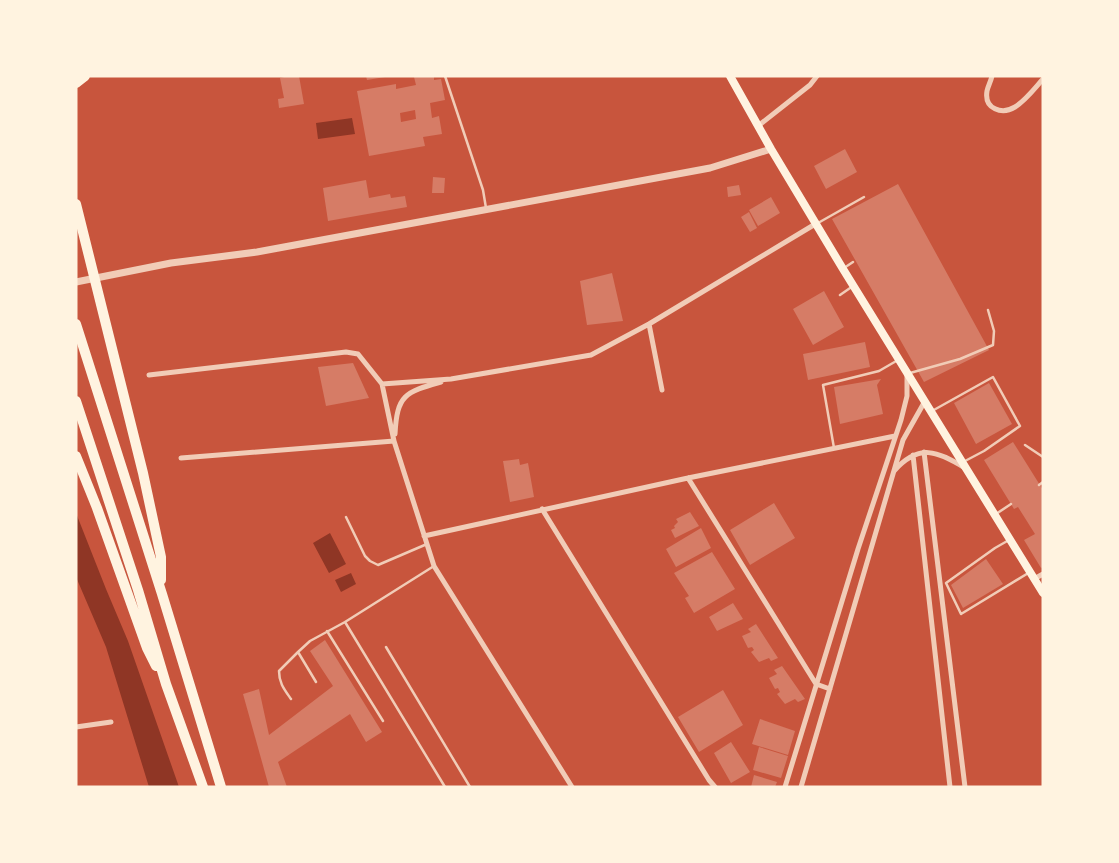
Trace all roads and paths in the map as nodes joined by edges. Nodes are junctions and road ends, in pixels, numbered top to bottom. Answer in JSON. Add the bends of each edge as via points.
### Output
{"nodes":[{"id":1,"x":85,"y":76,"type":"edge"},
{"id":2,"x":445,"y":76,"type":"edge"},
{"id":3,"x":730,"y":76,"type":"edge"},
{"id":4,"x":813,"y":76,"type":"edge"},
{"id":5,"x":817,"y":76,"type":"edge"},
{"id":6,"x":992,"y":76,"type":"edge"},
{"id":7,"x":1043,"y":79,"type":"edge"},
{"id":8,"x":76,"y":83,"type":"edge"},
{"id":9,"x":810,"y":85,"type":"junction"},
{"id":10,"x":758,"y":126,"type":"junction"},
{"id":11,"x":771,"y":149,"type":"junction"},
{"id":12,"x":864,"y":197,"type":"dead end"},
{"id":13,"x":76,"y":198,"type":"edge"},
{"id":14,"x":77,"y":207,"type":"edge"},
{"id":15,"x":486,"y":209,"type":"junction"},
{"id":16,"x":816,"y":223,"type":"junction"},
{"id":17,"x":853,"y":262,"type":"dead end"},
{"id":18,"x":843,"y":269,"type":"junction"},
{"id":19,"x":76,"y":282,"type":"edge"},
{"id":20,"x":854,"y":286,"type":"junction"},
{"id":21,"x":840,"y":295,"type":"dead end"},
{"id":22,"x":988,"y":310,"type":"dead end"},
{"id":23,"x":76,"y":324,"type":"edge"},
{"id":24,"x":649,"y":324,"type":"junction"},
{"id":25,"x":899,"y":360,"type":"junction"},
{"id":26,"x":908,"y":373,"type":"junction"},
{"id":27,"x":149,"y":376,"type":"dead end"},
{"id":28,"x":451,"y":379,"type":"junction"},
{"id":29,"x":382,"y":384,"type":"junction"},
{"id":30,"x":662,"y":390,"type":"dead end"},
{"id":31,"x":76,"y":401,"type":"edge"},
{"id":32,"x":925,"y":401,"type":"junction"},
{"id":33,"x":932,"y":412,"type":"junction"},
{"id":34,"x":895,"y":436,"type":"junction"},
{"id":35,"x":394,"y":440,"type":"junction"},
{"id":36,"x":1026,"y":445,"type":"dead end"},
{"id":37,"x":834,"y":448,"type":"junction"},
{"id":38,"x":924,"y":452,"type":"junction"},
{"id":39,"x":913,"y":455,"type":"junction"},
{"id":40,"x":76,"y":456,"type":"edge"},
{"id":41,"x":181,"y":458,"type":"dead end"},
{"id":42,"x":1043,"y":458,"type":"edge"},
{"id":43,"x":963,"y":466,"type":"junction"},
{"id":44,"x":892,"y":474,"type":"junction"},
{"id":45,"x":688,"y":478,"type":"junction"},
{"id":46,"x":1043,"y":482,"type":"edge"},
{"id":47,"x":1039,"y":485,"type":"dead end"},
{"id":48,"x":1011,"y":504,"type":"dead end"},
{"id":49,"x":542,"y":510,"type":"junction"},
{"id":50,"x":995,"y":515,"type":"junction"},
{"id":51,"x":346,"y":517,"type":"dead end"},
{"id":52,"x":424,"y":536,"type":"junction"},
{"id":53,"x":1011,"y":539,"type":"junction"},
{"id":54,"x":427,"y":544,"type":"junction"},
{"id":55,"x":434,"y":566,"type":"junction"},
{"id":56,"x":1043,"y":574,"type":"edge"},
{"id":57,"x":1032,"y":575,"type":"junction"},
{"id":58,"x":1043,"y":593,"type":"edge"},
{"id":59,"x":162,"y":594,"type":"junction"},
{"id":60,"x":345,"y":622,"type":"junction"},
{"id":61,"x":328,"y":631,"type":"junction"},
{"id":62,"x":386,"y":648,"type":"dead end"},
{"id":63,"x":298,"y":652,"type":"junction"},
{"id":64,"x":316,"y":682,"type":"dead end"},
{"id":65,"x":166,"y":684,"type":"junction"},
{"id":66,"x":816,"y":684,"type":"junction"},
{"id":67,"x":830,"y":689,"type":"junction"},
{"id":68,"x":291,"y":699,"type":"dead end"},
{"id":69,"x":383,"y":720,"type":"dead end"},
{"id":70,"x":111,"y":722,"type":"dead end"},
{"id":71,"x":78,"y":727,"type":"edge"},
{"id":72,"x":203,"y":787,"type":"edge"},
{"id":73,"x":221,"y":787,"type":"edge"},
{"id":74,"x":445,"y":787,"type":"edge"},
{"id":75,"x":470,"y":787,"type":"edge"},
{"id":76,"x":572,"y":787,"type":"edge"},
{"id":77,"x":715,"y":787,"type":"edge"},
{"id":78,"x":785,"y":787,"type":"edge"},
{"id":79,"x":801,"y":787,"type":"edge"},
{"id":80,"x":950,"y":787,"type":"edge"},
{"id":81,"x":965,"y":787,"type":"edge"}],
"edges":[{"from":1,"to":8,"type":"highway"},
{"from":2,"to":15,"type":"lane","via":[[483,190]]},
{"from":3,"to":10,"type":"main road"},
{"from":4,"to":9,"type":"street"},
{"from":5,"to":9,"type":"street"},
{"from":6,"to":7,"type":"street","via":[[987,97],[996,110],[1005,111],[1022,102]]},
{"from":9,"to":10,"type":"street"},
{"from":10,"to":11,"type":"main road"},
{"from":11,"to":15,"type":"street","via":[[710,168]]},
{"from":11,"to":16,"type":"main road"},
{"from":12,"to":16,"type":"lane"},
{"from":13,"to":14,"type":"highway"},
{"from":14,"to":59,"type":"highway","via":[[156,530]]},
{"from":15,"to":19,"type":"street"},
{"from":16,"to":18,"type":"main road"},
{"from":16,"to":24,"type":"street"},
{"from":17,"to":18,"type":"lane"},
{"from":18,"to":20,"type":"main road"},
{"from":20,"to":21,"type":"lane"},
{"from":20,"to":25,"type":"main road"},
{"from":22,"to":26,"type":"lane","via":[[994,331],[993,345],[960,359]]},
{"from":23,"to":59,"type":"highway"},
{"from":24,"to":28,"type":"street","via":[[591,355]]},
{"from":24,"to":30,"type":"street"},
{"from":25,"to":26,"type":"main road"},
{"from":25,"to":37,"type":"lane","via":[[880,371],[823,385]]},
{"from":26,"to":32,"type":"main road"},
{"from":26,"to":34,"type":"street","via":[[907,396]]},
{"from":27,"to":29,"type":"street","via":[[346,352],[358,354]]},
{"from":28,"to":29,"type":"street"},
{"from":28,"to":35,"type":"street","via":[[409,393],[398,408]]},
{"from":29,"to":35,"type":"street"},
{"from":31,"to":65,"type":"highway"},
{"from":32,"to":33,"type":"main road"},
{"from":32,"to":44,"type":"street","via":[[903,440]]},
{"from":33,"to":43,"type":"main road"},
{"from":33,"to":43,"type":"lane","via":[[993,377],[1020,426]]},
{"from":34,"to":37,"type":"street"},
{"from":34,"to":66,"type":"street"},
{"from":35,"to":41,"type":"street"},
{"from":35,"to":52,"type":"street"},
{"from":36,"to":42,"type":"lane"},
{"from":37,"to":45,"type":"street"},
{"from":38,"to":39,"type":"street"},
{"from":38,"to":43,"type":"street","via":[[943,455]]},
{"from":38,"to":81,"type":"street"},
{"from":39,"to":44,"type":"street"},
{"from":39,"to":80,"type":"street"},
{"from":40,"to":65,"type":"highway","via":[[147,648]]},
{"from":43,"to":50,"type":"main road"},
{"from":44,"to":67,"type":"street"},
{"from":45,"to":49,"type":"street"},
{"from":45,"to":66,"type":"street"},
{"from":46,"to":47,"type":"lane"},
{"from":48,"to":50,"type":"lane"},
{"from":49,"to":52,"type":"street"},
{"from":49,"to":77,"type":"street"},
{"from":50,"to":53,"type":"main road"},
{"from":51,"to":54,"type":"lane","via":[[365,556],[378,564]]},
{"from":52,"to":54,"type":"street"},
{"from":53,"to":57,"type":"main road"},
{"from":53,"to":57,"type":"lane","via":[[946,583],[961,614]]},
{"from":54,"to":55,"type":"street"},
{"from":55,"to":60,"type":"lane"},
{"from":55,"to":76,"type":"street"},
{"from":56,"to":57,"type":"street"},
{"from":57,"to":58,"type":"main road"},
{"from":59,"to":73,"type":"highway"},
{"from":60,"to":61,"type":"lane"},
{"from":60,"to":74,"type":"lane"},
{"from":61,"to":63,"type":"lane"},
{"from":61,"to":69,"type":"lane"},
{"from":62,"to":75,"type":"lane"},
{"from":63,"to":64,"type":"lane"},
{"from":63,"to":68,"type":"lane","via":[[279,671],[282,687]]},
{"from":65,"to":72,"type":"highway"},
{"from":66,"to":67,"type":"street"},
{"from":66,"to":78,"type":"street"},
{"from":67,"to":79,"type":"street"},
{"from":70,"to":71,"type":"street"}]}
